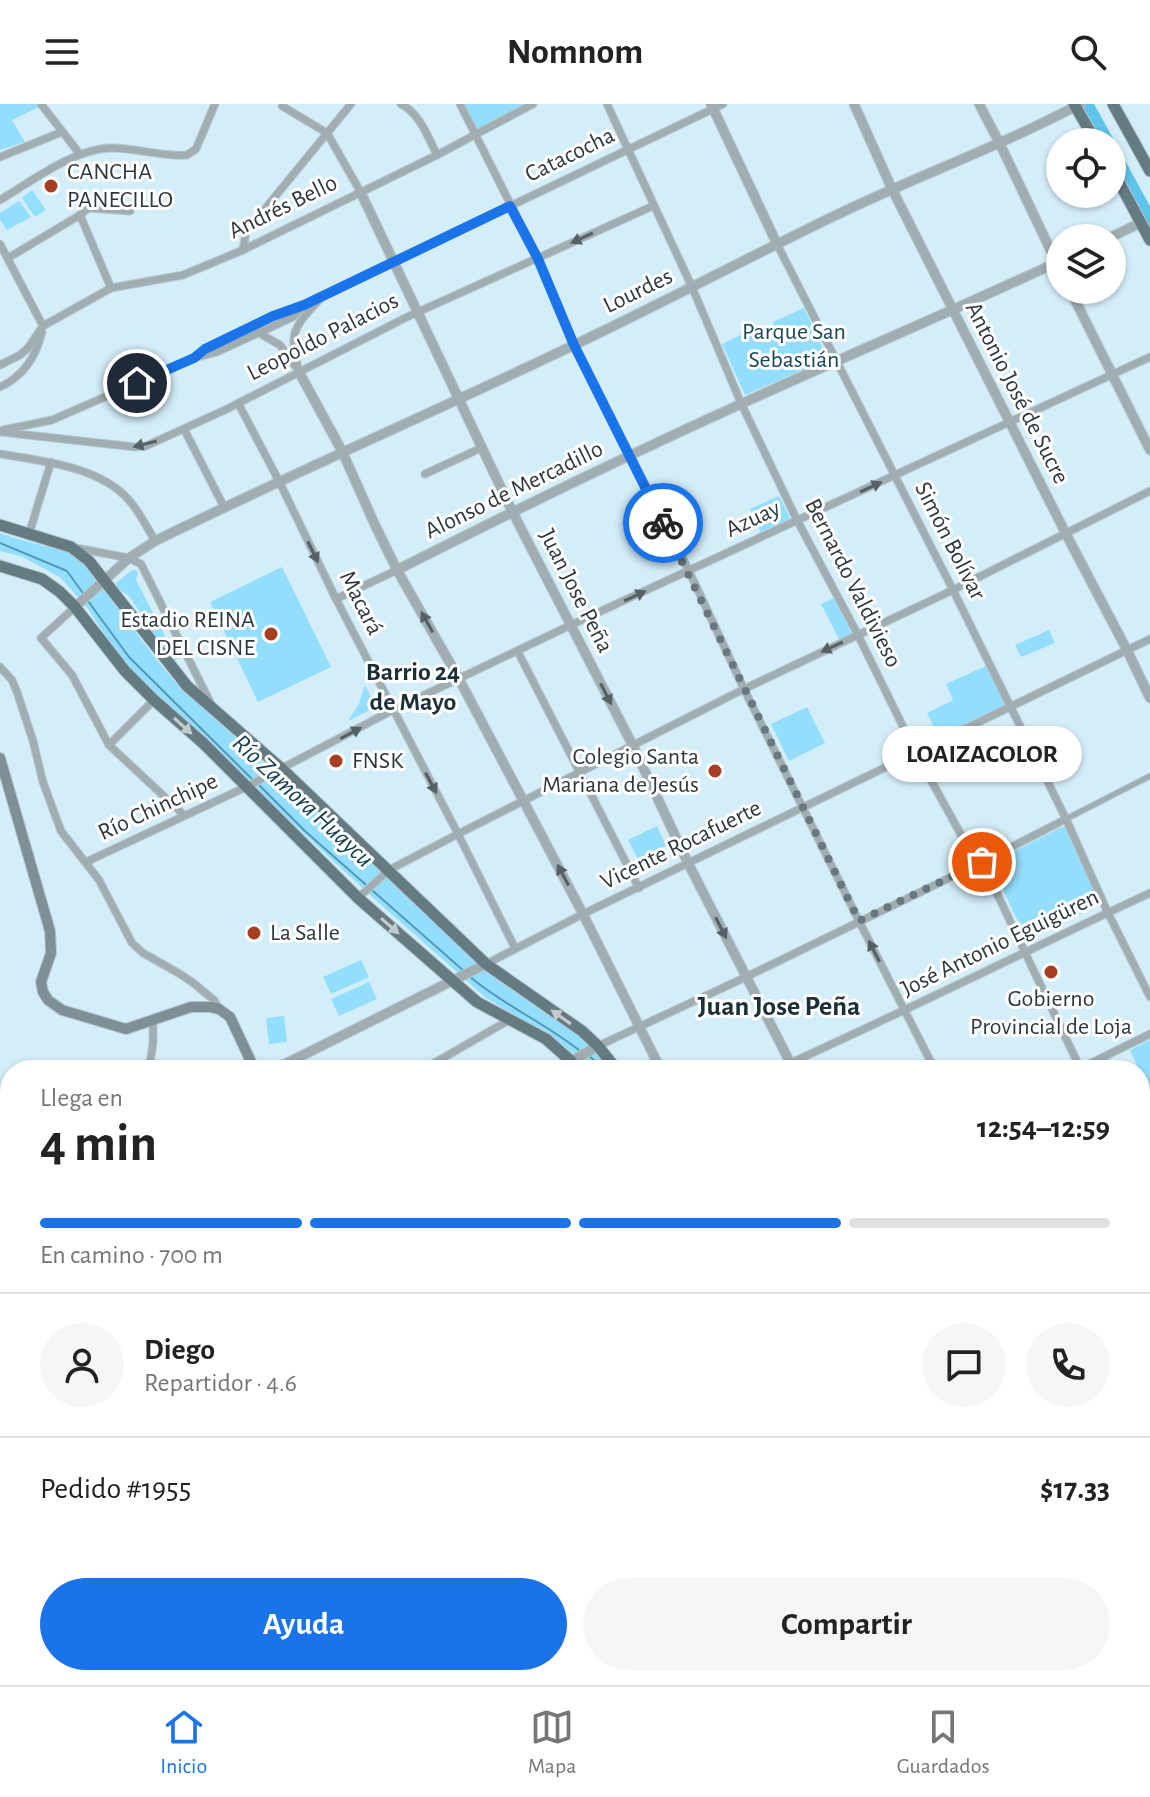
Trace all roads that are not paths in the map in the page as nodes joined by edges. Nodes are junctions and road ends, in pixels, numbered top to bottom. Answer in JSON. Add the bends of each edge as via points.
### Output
{"nodes":[{"id":1,"x":41,"y":104,"type":"edge"},
{"id":2,"x":215,"y":104,"type":"edge"},
{"id":3,"x":351,"y":104,"type":"edge"},
{"id":4,"x":401,"y":104,"type":"edge"},
{"id":5,"x":460,"y":104,"type":"edge"},
{"id":6,"x":533,"y":104,"type":"edge"},
{"id":7,"x":607,"y":104,"type":"edge"},
{"id":8,"x":854,"y":104,"type":"edge"},
{"id":9,"x":979,"y":104,"type":"edge"},
{"id":10,"x":1113,"y":104,"type":"edge"},
{"id":11,"x":716,"y":105,"type":"edge"},
{"id":12,"x":1076,"y":105,"type":"edge"},
{"id":13,"x":282,"y":106,"type":"edge"},
{"id":14,"x":1088,"y":128,"type":"edge"},
{"id":15,"x":62,"y":132,"type":"junction"},
{"id":16,"x":327,"y":133,"type":"junction"},
{"id":17,"x":476,"y":135,"type":"junction"},
{"id":18,"x":1000,"y":144,"type":"junction"},
{"id":19,"x":629,"y":149,"type":"junction"},
{"id":20,"x":79,"y":153,"type":"junction"},
{"id":21,"x":437,"y":155,"type":"junction"},
{"id":22,"x":0,"y":157,"type":"edge"},
{"id":23,"x":1150,"y":171,"type":"edge"},
{"id":24,"x":892,"y":189,"type":"junction"},
{"id":25,"x":1126,"y":190,"type":"edge"},
{"id":26,"x":360,"y":191,"type":"junction"},
{"id":27,"x":0,"y":200,"type":"edge"},
{"id":28,"x":510,"y":206,"type":"junction"},
{"id":29,"x":653,"y":206,"type":"junction"},
{"id":30,"x":130,"y":211,"type":"dead end"},
{"id":31,"x":80,"y":215,"type":"junction"},
{"id":32,"x":1146,"y":221,"type":"edge"},
{"id":33,"x":1126,"y":230,"type":"edge"},
{"id":34,"x":1046,"y":238,"type":"edge"},
{"id":35,"x":1150,"y":240,"type":"edge"},
{"id":36,"x":0,"y":244,"type":"edge"},
{"id":37,"x":777,"y":244,"type":"junction"},
{"id":38,"x":243,"y":250,"type":"junction"},
{"id":39,"x":8,"y":258,"type":"junction"},
{"id":40,"x":538,"y":259,"type":"junction"},
{"id":41,"x":393,"y":261,"type":"junction"},
{"id":42,"x":1046,"y":271,"type":"edge"},
{"id":43,"x":692,"y":287,"type":"junction"},
{"id":44,"x":111,"y":288,"type":"junction"},
{"id":45,"x":322,"y":296,"type":"junction"},
{"id":46,"x":1077,"y":304,"type":"edge"},
{"id":47,"x":304,"y":305,"type":"junction"},
{"id":48,"x":954,"y":311,"type":"junction"},
{"id":49,"x":418,"y":312,"type":"junction"},
{"id":50,"x":43,"y":326,"type":"junction"},
{"id":51,"x":258,"y":333,"type":"junction"},
{"id":52,"x":574,"y":345,"type":"junction"},
{"id":53,"x":1150,"y":357,"type":"edge"},
{"id":54,"x":194,"y":358,"type":"junction"},
{"id":55,"x":836,"y":361,"type":"junction"},
{"id":56,"x":0,"y":365,"type":"edge"},
{"id":57,"x":299,"y":372,"type":"junction"},
{"id":58,"x":1112,"y":375,"type":"junction"},
{"id":59,"x":0,"y":387,"type":"edge"},
{"id":60,"x":459,"y":399,"type":"junction"},
{"id":61,"x":238,"y":403,"type":"junction"},
{"id":62,"x":741,"y":403,"type":"junction"},
{"id":63,"x":1009,"y":423,"type":"junction"},
{"id":64,"x":184,"y":429,"type":"junction"},
{"id":65,"x":0,"y":431,"type":"edge"},
{"id":66,"x":481,"y":448,"type":"junction"},
{"id":67,"x":1150,"y":450,"type":"edge"},
{"id":68,"x":342,"y":451,"type":"junction"},
{"id":69,"x":0,"y":454,"type":"edge"},
{"id":70,"x":629,"y":457,"type":"junction"},
{"id":71,"x":51,"y":462,"type":"junction"},
{"id":72,"x":425,"y":474,"type":"dead end"},
{"id":73,"x":895,"y":476,"type":"junction"},
{"id":74,"x":279,"y":481,"type":"junction"},
{"id":75,"x":1150,"y":491,"type":"edge"},
{"id":76,"x":224,"y":507,"type":"junction"},
{"id":77,"x":512,"y":511,"type":"junction"},
{"id":78,"x":797,"y":520,"type":"junction"},
{"id":79,"x":0,"y":525,"type":"edge"},
{"id":80,"x":29,"y":534,"type":"junction"},
{"id":81,"x":1066,"y":534,"type":"junction"},
{"id":82,"x":155,"y":541,"type":"junction"},
{"id":83,"x":71,"y":547,"type":"junction"},
{"id":84,"x":129,"y":558,"type":"junction"},
{"id":85,"x":0,"y":566,"type":"edge"},
{"id":86,"x":397,"y":570,"type":"junction"},
{"id":87,"x":689,"y":571,"type":"junction"},
{"id":88,"x":102,"y":583,"type":"junction"},
{"id":89,"x":953,"y":590,"type":"junction"},
{"id":90,"x":336,"y":599,"type":"junction"},
{"id":91,"x":77,"y":604,"type":"junction"},
{"id":92,"x":571,"y":625,"type":"junction"},
{"id":93,"x":858,"y":635,"type":"junction"},
{"id":94,"x":1150,"y":639,"type":"edge"},
{"id":95,"x":1127,"y":650,"type":"junction"},
{"id":96,"x":518,"y":652,"type":"junction"},
{"id":97,"x":0,"y":667,"type":"edge"},
{"id":98,"x":459,"y":679,"type":"junction"},
{"id":99,"x":744,"y":689,"type":"junction"},
{"id":100,"x":1150,"y":698,"type":"edge"},
{"id":101,"x":154,"y":700,"type":"junction"},
{"id":102,"x":1009,"y":706,"type":"junction"},
{"id":103,"x":214,"y":709,"type":"junction"},
{"id":104,"x":393,"y":710,"type":"junction"},
{"id":105,"x":109,"y":745,"type":"junction"},
{"id":106,"x":633,"y":746,"type":"junction"},
{"id":107,"x":916,"y":753,"type":"junction"},
{"id":108,"x":0,"y":758,"type":"edge"},
{"id":109,"x":280,"y":770,"type":"junction"},
{"id":110,"x":579,"y":773,"type":"junction"},
{"id":111,"x":1150,"y":776,"type":"edge"},
{"id":112,"x":250,"y":786,"type":"junction"},
{"id":113,"x":523,"y":800,"type":"junction"},
{"id":114,"x":804,"y":808,"type":"junction"},
{"id":115,"x":184,"y":815,"type":"junction"},
{"id":116,"x":1066,"y":819,"type":"junction"},
{"id":117,"x":458,"y":834,"type":"junction"},
{"id":118,"x":86,"y":862,"type":"junction"},
{"id":119,"x":982,"y":862,"type":"junction"},
{"id":120,"x":688,"y":863,"type":"junction"},
{"id":121,"x":386,"y":872,"type":"junction"},
{"id":122,"x":639,"y":888,"type":"junction"},
{"id":123,"x":1150,"y":893,"type":"edge"},
{"id":124,"x":360,"y":896,"type":"junction"},
{"id":125,"x":1108,"y":913,"type":"junction"},
{"id":126,"x":583,"y":914,"type":"junction"},
{"id":127,"x":859,"y":921,"type":"junction"},
{"id":128,"x":515,"y":948,"type":"junction"},
{"id":129,"x":1024,"y":951,"type":"junction"},
{"id":130,"x":486,"y":964,"type":"junction"},
{"id":131,"x":746,"y":977,"type":"junction"},
{"id":132,"x":451,"y":980,"type":"junction"},
{"id":133,"x":1150,"y":997,"type":"edge"},
{"id":134,"x":219,"y":1009,"type":"junction"},
{"id":135,"x":905,"y":1011,"type":"junction"},
{"id":136,"x":511,"y":1019,"type":"junction"},
{"id":137,"x":153,"y":1021,"type":"junction"},
{"id":138,"x":638,"y":1026,"type":"junction"},
{"id":139,"x":1150,"y":1034,"type":"edge"},
{"id":140,"x":598,"y":1046,"type":"junction"},
{"id":141,"x":150,"y":1060,"type":"edge"},
{"id":142,"x":250,"y":1060,"type":"edge"},
{"id":143,"x":293,"y":1060,"type":"edge"},
{"id":144,"x":439,"y":1060,"type":"edge"},
{"id":145,"x":569,"y":1060,"type":"edge"},
{"id":146,"x":582,"y":1060,"type":"edge"},
{"id":147,"x":609,"y":1060,"type":"edge"},
{"id":148,"x":656,"y":1060,"type":"edge"},
{"id":149,"x":789,"y":1060,"type":"edge"},
{"id":150,"x":797,"y":1060,"type":"edge"},
{"id":151,"x":930,"y":1060,"type":"edge"},
{"id":152,"x":1074,"y":1060,"type":"edge"},
{"id":153,"x":1099,"y":1060,"type":"edge"},
{"id":154,"x":0,"y":1607,"type":"edge"},
{"id":155,"x":0,"y":1621,"type":"edge"}],
"edges":[{"from":1,"to":15,"type":"street"},
{"from":2,"to":20,"type":"street","via":[[196,149],[187,155],[116,148]]},
{"from":3,"to":16,"type":"street"},
{"from":4,"to":21,"type":"street","via":[[413,113]]},
{"from":5,"to":17,"type":"street"},
{"from":6,"to":17,"type":"street","name":"Andrés Bello"},
{"from":7,"to":19,"type":"street","name":"Bernardo Valdivieso"},
{"from":8,"to":24,"type":"street","name":"Antonio José de Sucre"},
{"from":9,"to":18,"type":"street"},
{"from":10,"to":23,"type":"main road"},
{"from":11,"to":19,"type":"street","name":"Catacocha"},
{"from":11,"to":37,"type":"street","name":"Simón Bolívar"},
{"from":12,"to":14,"type":"main road"},
{"from":12,"to":18,"type":"street","name":"Lourdes"},
{"from":13,"to":16,"type":"street","name":"Juan Jose Peña"},
{"from":15,"to":20,"type":"street"},
{"from":15,"to":22,"type":"street"},
{"from":16,"to":26,"type":"street","name":"Juan Jose Peña"},
{"from":16,"to":38,"type":"street","via":[[246,232]]},
{"from":17,"to":21,"type":"street","name":"Andrés Bello"},
{"from":17,"to":28,"type":"street"},
{"from":18,"to":24,"type":"street","name":"Lourdes"},
{"from":18,"to":34,"type":"street"},
{"from":19,"to":28,"type":"street","name":"Catacocha"},
{"from":19,"to":29,"type":"street","name":"Bernardo Valdivieso"},
{"from":20,"to":27,"type":"street"},
{"from":21,"to":26,"type":"street","name":"Andrés Bello"},
{"from":24,"to":37,"type":"street","name":"Lourdes"},
{"from":24,"to":48,"type":"street","name":"Antonio José de Sucre"},
{"from":25,"to":32,"type":"main road"},
{"from":26,"to":38,"type":"street","name":"Andrés Bello"},
{"from":26,"to":41,"type":"street","name":"Juan Jose Peña"},
{"from":28,"to":40,"type":"street"},
{"from":28,"to":41,"type":"street","name":"Catacocha"},
{"from":29,"to":40,"type":"street","name":"Leopoldo Palacios","one_way":true},
{"from":29,"to":43,"type":"street","name":"Bernardo Valdivieso"},
{"from":30,"to":31,"type":"street","via":[[89,208]]},
{"from":31,"to":39,"type":"street"},
{"from":31,"to":44,"type":"street"},
{"from":32,"to":33,"type":"street"},
{"from":32,"to":35,"type":"main road"},
{"from":36,"to":39,"type":"street"},
{"from":37,"to":43,"type":"street","name":"Lourdes"},
{"from":37,"to":55,"type":"street","name":"Simón Bolívar"},
{"from":38,"to":44,"type":"street","name":"Andrés Bello","via":[[183,275]]},
{"from":39,"to":50,"type":"street"},
{"from":40,"to":49,"type":"street","name":"Leopoldo Palacios"},
{"from":40,"to":52,"type":"street"},
{"from":41,"to":45,"type":"street","name":"Catacocha"},
{"from":41,"to":49,"type":"street","name":"Juan Jose Peña"},
{"from":42,"to":48,"type":"street","name":"Alonso de Mercadillo"},
{"from":43,"to":52,"type":"street","name":"Lourdes"},
{"from":43,"to":62,"type":"street","name":"Bernardo Valdivieso"},
{"from":44,"to":50,"type":"street","name":"Andrés Bello"},
{"from":45,"to":47,"type":"street","name":"Catacocha"},
{"from":45,"to":57,"type":"street","via":[[294,333]]},
{"from":46,"to":58,"type":"street"},
{"from":47,"to":51,"type":"street","name":"Catacocha","via":[[293,317]]},
{"from":47,"to":54,"type":"street","name":"Catacocha"},
{"from":48,"to":55,"type":"street","name":"Alonso de Mercadillo"},
{"from":48,"to":63,"type":"street","name":"Antonio José de Sucre"},
{"from":49,"to":57,"type":"street","name":"Leopoldo Palacios"},
{"from":49,"to":60,"type":"street","name":"Juan Jose Peña"},
{"from":50,"to":56,"type":"street","via":[[28,348]]},
{"from":50,"to":59,"type":"street","via":[[24,371]]},
{"from":51,"to":54,"type":"street","name":"Catacocha"},
{"from":51,"to":57,"type":"street","via":[[280,345]]},
{"from":52,"to":60,"type":"street","name":"Lourdes"},
{"from":52,"to":70,"type":"street"},
{"from":53,"to":58,"type":"street","name":"Azuay"},
{"from":54,"to":65,"type":"street","name":"Catacocha","via":[[52,420]]},
{"from":55,"to":62,"type":"street","name":"Alonso de Mercadillo"},
{"from":55,"to":73,"type":"street","name":"Simón Bolívar"},
{"from":57,"to":61,"type":"street","name":"Leopoldo Palacios"},
{"from":57,"to":68,"type":"street"},
{"from":58,"to":63,"type":"street","name":"Azuay"},
{"from":58,"to":67,"type":"street"},
{"from":60,"to":66,"type":"street","name":"Juan Jose Peña"},
{"from":60,"to":68,"type":"street","name":"Lourdes"},
{"from":61,"to":64,"type":"street","name":"Leopoldo Palacios"},
{"from":61,"to":74,"type":"street","name":"Macará"},
{"from":62,"to":70,"type":"street","name":"Alonso de Mercadillo"},
{"from":62,"to":78,"type":"street","name":"Bernardo Valdivieso"},
{"from":63,"to":73,"type":"street","name":"Azuay"},
{"from":63,"to":81,"type":"street","name":"Antonio José de Sucre"},
{"from":64,"to":65,"type":"street","name":"Leopoldo Palacios","one_way":true,"via":[[135,447]]},
{"from":64,"to":76,"type":"street"},
{"from":66,"to":72,"type":"street"},
{"from":66,"to":77,"type":"street","name":"Juan Jose Peña"},
{"from":68,"to":74,"type":"street","name":"Lourdes"},
{"from":68,"to":86,"type":"street"},
{"from":69,"to":71,"type":"street"},
{"from":70,"to":77,"type":"street","name":"Alonso de Mercadillo"},
{"from":70,"to":87,"type":"street"},
{"from":71,"to":80,"type":"street"},
{"from":71,"to":82,"type":"street","via":[[116,488]]},
{"from":78,"to":73,"type":"street","name":"Azuay","one_way":true},
{"from":73,"to":89,"type":"street","name":"Simón Bolívar"},
{"from":74,"to":76,"type":"street","name":"Lourdes"},
{"from":74,"to":90,"type":"street","name":"Macará","one_way":true},
{"from":75,"to":81,"type":"street"},
{"from":76,"to":82,"type":"street","name":"Lourdes"},
{"from":77,"to":86,"type":"street","name":"Alonso de Mercadillo"},
{"from":77,"to":92,"type":"street","name":"Juan Jose Peña"},
{"from":78,"to":87,"type":"street","name":"Azuay"},
{"from":78,"to":93,"type":"street","name":"Bernardo Valdivieso"},
{"from":79,"to":80,"type":"main road"},
{"from":80,"to":83,"type":"main road"},
{"from":81,"to":89,"type":"street"},
{"from":81,"to":95,"type":"street","name":"Antonio José de Sucre"},
{"from":82,"to":84,"type":"street","name":"Lourdes"},
{"from":83,"to":84,"type":"street"},
{"from":83,"to":88,"type":"main road","via":[[89,561]]},
{"from":84,"to":88,"type":"street","name":"Lourdes"},
{"from":84,"to":103,"type":"street","via":[[141,564]]},
{"from":85,"to":91,"type":"main road","via":[[42,579]]},
{"from":86,"to":90,"type":"street","name":"Alonso de Mercadillo"},
{"from":98,"to":86,"type":"street","one_way":true},
{"from":92,"to":87,"type":"street","name":"Azuay","one_way":true},
{"from":87,"to":99,"type":"street"},
{"from":88,"to":91,"type":"street","name":"Lourdes"},
{"from":88,"to":103,"type":"main road","via":[[187,686]]},
{"from":89,"to":93,"type":"street"},
{"from":89,"to":102,"type":"street","name":"Simón Bolívar"},
{"from":90,"to":104,"type":"street","name":"Macará"},
{"from":91,"to":101,"type":"main road","via":[[125,671]]},
{"from":91,"to":105,"type":"street","via":[[41,638],[72,675]]},
{"from":92,"to":96,"type":"street","name":"Azuay"},
{"from":92,"to":106,"type":"street","name":"Juan Jose Peña","one_way":true},
{"from":93,"to":99,"type":"street","one_way":true},
{"from":93,"to":107,"type":"street","name":"Bernardo Valdivieso"},
{"from":94,"to":95,"type":"street","name":"Vicente Rocafuerte"},
{"from":95,"to":100,"type":"street","name":"Antonio José de Sucre"},
{"from":95,"to":102,"type":"street","name":"Vicente Rocafuerte"},
{"from":96,"to":98,"type":"street","name":"Azuay"},
{"from":96,"to":110,"type":"street"},
{"from":97,"to":118,"type":"street","via":[[17,692],[61,831]]},
{"from":98,"to":104,"type":"street","name":"Azuay"},
{"from":98,"to":113,"type":"street"},
{"from":99,"to":106,"type":"street"},
{"from":99,"to":114,"type":"street"},
{"from":101,"to":105,"type":"street"},
{"from":101,"to":112,"type":"main road","one_way":true},
{"from":102,"to":107,"type":"street","name":"Vicente Rocafuerte"},
{"from":102,"to":116,"type":"street","name":"Simón Bolívar"},
{"from":103,"to":109,"type":"main road"},
{"from":109,"to":104,"type":"street","name":"Azuay","one_way":true},
{"from":104,"to":117,"type":"street","name":"Macará","one_way":true},
{"from":105,"to":115,"type":"street"},
{"from":106,"to":110,"type":"street"},
{"from":106,"to":120,"type":"street","name":"Juan Jose Peña"},
{"from":107,"to":114,"type":"street","name":"Vicente Rocafuerte"},
{"from":107,"to":119,"type":"street","name":"Bernardo Valdivieso","via":[[975,860]]},
{"from":108,"to":137,"type":"main road","via":[[52,941],[43,992],[62,1010],[126,1029]]},
{"from":109,"to":112,"type":"street","name":"Azuay"},
{"from":109,"to":121,"type":"main road"},
{"from":110,"to":113,"type":"street"},
{"from":110,"to":122,"type":"street"},
{"from":111,"to":116,"type":"street"},
{"from":112,"to":115,"type":"street","name":"Río Chinchipe"},
{"from":112,"to":124,"type":"main road"},
{"from":113,"to":117,"type":"street"},
{"from":126,"to":113,"type":"street","one_way":true},
{"from":114,"to":120,"type":"street","name":"Vicente Rocafuerte"},
{"from":114,"to":127,"type":"street"},
{"from":115,"to":118,"type":"street","name":"Río Chinchipe"},
{"from":116,"to":119,"type":"street"},
{"from":116,"to":125,"type":"street","name":"Simón Bolívar"},
{"from":117,"to":121,"type":"street"},
{"from":117,"to":128,"type":"street","name":"Macará"},
{"from":118,"to":134,"type":"street","via":[[136,948],[180,974]]},
{"from":119,"to":127,"type":"street"},
{"from":119,"to":129,"type":"street","name":"Bernardo Valdivieso"},
{"from":120,"to":122,"type":"street","name":"Vicente Rocafuerte"},
{"from":120,"to":131,"type":"street","name":"Juan Jose Peña","one_way":true},
{"from":121,"to":124,"type":"street"},
{"from":121,"to":130,"type":"main road"},
{"from":122,"to":126,"type":"street","name":"Vicente Rocafuerte"},
{"from":123,"to":125,"type":"street","name":"José Antonio Eguigüren"},
{"from":124,"to":132,"type":"main road","one_way":true},
{"from":125,"to":129,"type":"street","name":"José Antonio Eguigüren"},
{"from":125,"to":133,"type":"street","name":"Simón Bolívar"},
{"from":126,"to":128,"type":"street","name":"Vicente Rocafuerte"},
{"from":126,"to":138,"type":"street"},
{"from":127,"to":131,"type":"street"},
{"from":135,"to":127,"type":"street","one_way":true},
{"from":128,"to":130,"type":"street","name":"Vicente Rocafuerte"},
{"from":129,"to":135,"type":"street","name":"José Antonio Eguigüren"},
{"from":129,"to":152,"type":"street","name":"Bernardo Valdivieso"},
{"from":130,"to":132,"type":"street","name":"Vicente Rocafuerte"},
{"from":140,"to":130,"type":"main road","one_way":true},
{"from":131,"to":138,"type":"street"},
{"from":131,"to":149,"type":"street","name":"Juan Jose Peña"},
{"from":132,"to":136,"type":"main road","via":[[477,1002]]},
{"from":132,"to":143,"type":"street","name":"Vicente Rocafuerte"},
{"from":134,"to":137,"type":"main road","via":[[191,1007]]},
{"from":134,"to":142,"type":"main road","via":[[230,1017]]},
{"from":135,"to":150,"type":"street","name":"José Antonio Eguigüren"},
{"from":135,"to":151,"type":"street"},
{"from":136,"to":144,"type":"street"},
{"from":136,"to":145,"type":"main road","via":[[546,1039]]},
{"from":137,"to":141,"type":"street"},
{"from":138,"to":140,"type":"street"},
{"from":138,"to":148,"type":"street"},
{"from":139,"to":153,"type":"street"},
{"from":140,"to":146,"type":"street"},
{"from":140,"to":147,"type":"main road"},
{"from":154,"to":155,"type":"street"}]}
